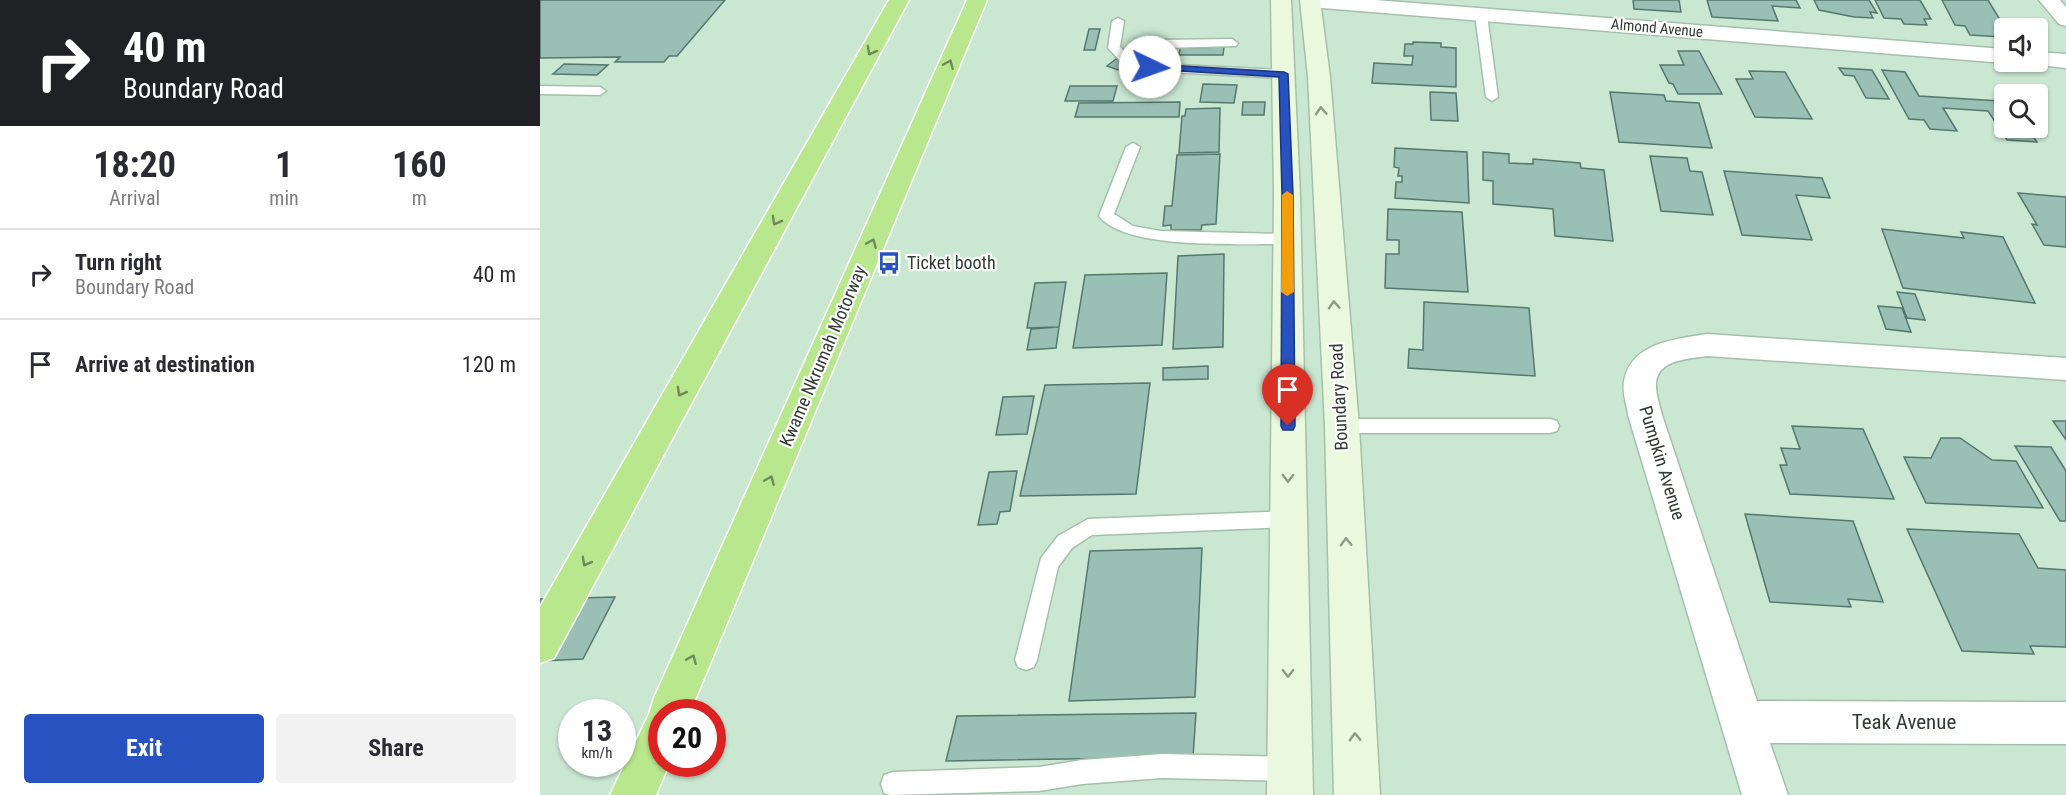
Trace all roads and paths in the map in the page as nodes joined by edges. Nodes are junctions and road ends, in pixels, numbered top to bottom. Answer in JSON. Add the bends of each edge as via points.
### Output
{"nodes":[{"id":1,"x":899,"y":0,"type":"edge"},
{"id":2,"x":977,"y":0,"type":"edge"},
{"id":3,"x":1281,"y":0,"type":"edge"},
{"id":4,"x":1310,"y":0,"type":"edge"},
{"id":5,"x":1551,"y":0,"type":"edge"},
{"id":6,"x":2049,"y":0,"type":"edge"},
{"id":7,"x":1444,"y":6,"type":"edge"},
{"id":8,"x":1481,"y":15,"type":"junction"},
{"id":9,"x":2066,"y":20,"type":"edge"},
{"id":10,"x":1118,"y":21,"type":"dead end"},
{"id":11,"x":1561,"y":21,"type":"junction"},
{"id":12,"x":1232,"y":43,"type":"dead end"},
{"id":13,"x":1994,"y":55,"type":"edge"},
{"id":14,"x":2048,"y":60,"type":"edge"},
{"id":15,"x":2066,"y":61,"type":"edge"},
{"id":16,"x":1150,"y":67,"type":"junction"},
{"id":17,"x":1284,"y":74,"type":"junction"},
{"id":18,"x":540,"y":90,"type":"edge"},
{"id":19,"x":600,"y":91,"type":"dead end"},
{"id":20,"x":1492,"y":97,"type":"dead end"},
{"id":21,"x":1132,"y":147,"type":"dead end"},
{"id":22,"x":1287,"y":239,"type":"junction"},
{"id":23,"x":2066,"y":369,"type":"edge"},
{"id":24,"x":1342,"y":426,"type":"junction"},
{"id":25,"x":1550,"y":426,"type":"dead end"},
{"id":26,"x":1288,"y":519,"type":"junction"},
{"id":27,"x":540,"y":645,"type":"edge"},
{"id":28,"x":1026,"y":660,"type":"dead end"},
{"id":29,"x":675,"y":699,"type":"edge"},
{"id":30,"x":1742,"y":722,"type":"junction"},
{"id":31,"x":2066,"y":723,"type":"edge"},
{"id":32,"x":648,"y":761,"type":"edge"},
{"id":33,"x":1290,"y":782,"type":"edge"},
{"id":34,"x":893,"y":784,"type":"dead end"},
{"id":35,"x":633,"y":795,"type":"edge"},
{"id":36,"x":1357,"y":795,"type":"edge"},
{"id":37,"x":1765,"y":795,"type":"edge"}],
"edges":[{"from":1,"to":27,"type":"highway","one_way":true},
{"from":29,"to":2,"type":"highway","name":"Kwame Nkrumah Motorway","one_way":true},
{"from":3,"to":17,"type":"main road"},
{"from":4,"to":7,"type":"street","name":"Almond Avenue"},
{"from":24,"to":4,"type":"main road","name":"Boundary Road","one_way":true,"via":[[1319,77]]},
{"from":5,"to":11,"type":"street"},
{"from":6,"to":9,"type":"street"},
{"from":7,"to":8,"type":"street","name":"Almond Avenue"},
{"from":8,"to":11,"type":"street","name":"Almond Avenue"},
{"from":8,"to":20,"type":"lane"},
{"from":10,"to":16,"type":"lane","via":[[1114,48],[1127,61]]},
{"from":11,"to":13,"type":"street","name":"Almond Avenue"},
{"from":12,"to":16,"type":"lane","via":[[1160,44],[1154,50]]},
{"from":14,"to":15,"type":"street"},
{"from":16,"to":17,"type":"lane"},
{"from":17,"to":22,"type":"main road"},
{"from":18,"to":19,"type":"lane"},
{"from":21,"to":22,"type":"lane","via":[[1106,216],[1128,230],[1161,236]]},
{"from":22,"to":26,"type":"main road","one_way":true},
{"from":23,"to":30,"type":"street","name":"Pumpkin Avenue","via":[[1707,345],[1673,350],[1649,363],[1640,384],[1646,415]]},
{"from":24,"to":25,"type":"lane"},
{"from":36,"to":24,"type":"main road","name":"Boundary Road","one_way":true},
{"from":26,"to":28,"type":"lane","via":[[1088,527],[1065,542],[1048,564]]},
{"from":26,"to":33,"type":"main road","one_way":true},
{"from":30,"to":31,"type":"street","name":"Teak Avenue"},
{"from":30,"to":37,"type":"street","name":"Pumpkin Avenue"},
{"from":32,"to":35,"type":"highway"},
{"from":33,"to":34,"type":"lane","via":[[1162,766],[1039,779]]}]}
